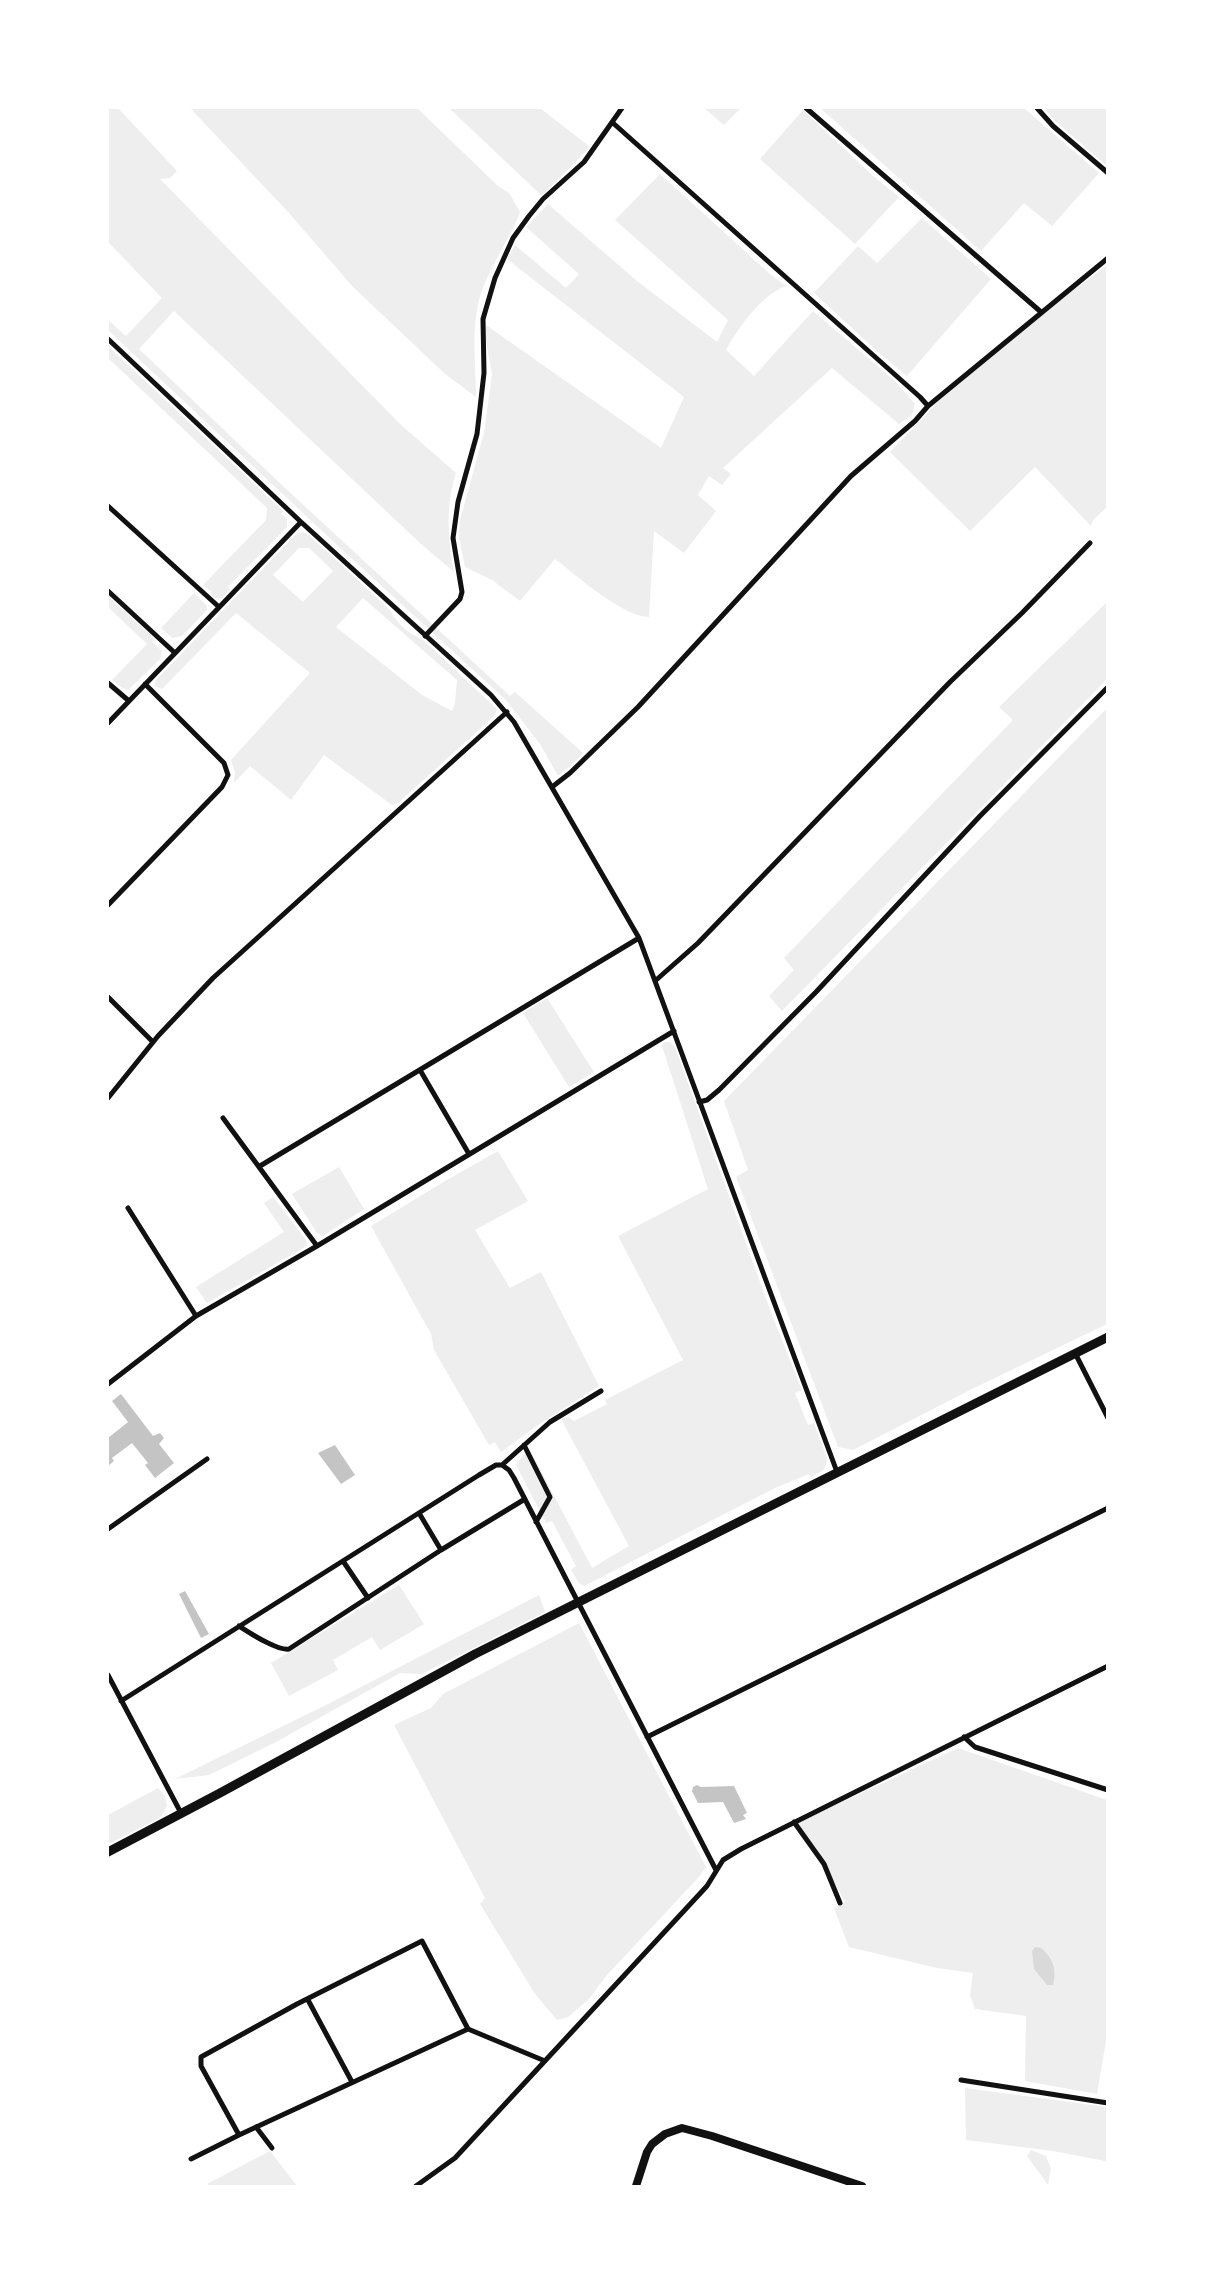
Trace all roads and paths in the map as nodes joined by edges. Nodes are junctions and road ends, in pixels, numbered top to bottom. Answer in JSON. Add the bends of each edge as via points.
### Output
{"nodes":[{"id":1,"x":622,"y":108,"type":"edge"},
{"id":2,"x":806,"y":108,"type":"edge"},
{"id":3,"x":1037,"y":108,"type":"edge"},
{"id":4,"x":613,"y":123,"type":"junction"},
{"id":5,"x":1108,"y":173,"type":"edge"},
{"id":6,"x":1108,"y":258,"type":"edge"},
{"id":7,"x":1041,"y":312,"type":"junction"},
{"id":8,"x":108,"y":339,"type":"edge"},
{"id":9,"x":928,"y":406,"type":"junction"},
{"id":10,"x":108,"y":506,"type":"edge"},
{"id":11,"x":302,"y":522,"type":"junction"},
{"id":12,"x":1090,"y":543,"type":"dead end"},
{"id":13,"x":108,"y":591,"type":"edge"},
{"id":14,"x":220,"y":607,"type":"junction"},
{"id":15,"x":425,"y":636,"type":"junction"},
{"id":16,"x":175,"y":653,"type":"junction"},
{"id":17,"x":108,"y":683,"type":"edge"},
{"id":18,"x":145,"y":684,"type":"junction"},
{"id":19,"x":1108,"y":686,"type":"edge"},
{"id":20,"x":128,"y":701,"type":"junction"},
{"id":21,"x":507,"y":712,"type":"junction"},
{"id":22,"x":108,"y":723,"type":"edge"},
{"id":23,"x":552,"y":787,"type":"junction"},
{"id":24,"x":108,"y":905,"type":"edge"},
{"id":25,"x":639,"y":938,"type":"junction"},
{"id":26,"x":656,"y":981,"type":"junction"},
{"id":27,"x":108,"y":997,"type":"edge"},
{"id":28,"x":674,"y":1031,"type":"junction"},
{"id":29,"x":153,"y":1042,"type":"junction"},
{"id":30,"x":420,"y":1070,"type":"junction"},
{"id":31,"x":108,"y":1098,"type":"edge"},
{"id":32,"x":699,"y":1102,"type":"junction"},
{"id":33,"x":223,"y":1118,"type":"dead end"},
{"id":34,"x":469,"y":1154,"type":"junction"},
{"id":35,"x":260,"y":1166,"type":"junction"},
{"id":36,"x":128,"y":1208,"type":"dead end"},
{"id":37,"x":317,"y":1246,"type":"junction"},
{"id":38,"x":196,"y":1316,"type":"junction"},
{"id":39,"x":1108,"y":1337,"type":"edge"},
{"id":40,"x":1075,"y":1353,"type":"junction"},
{"id":41,"x":108,"y":1384,"type":"edge"},
{"id":42,"x":601,"y":1391,"type":"dead end"},
{"id":43,"x":1108,"y":1418,"type":"edge"},
{"id":44,"x":524,"y":1445,"type":"junction"},
{"id":45,"x":207,"y":1460,"type":"dead end"},
{"id":46,"x":502,"y":1465,"type":"junction"},
{"id":47,"x":837,"y":1472,"type":"junction"},
{"id":48,"x":525,"y":1499,"type":"junction"},
{"id":49,"x":1108,"y":1508,"type":"edge"},
{"id":50,"x":419,"y":1513,"type":"junction"},
{"id":51,"x":536,"y":1522,"type":"junction"},
{"id":52,"x":108,"y":1529,"type":"edge"},
{"id":53,"x":441,"y":1550,"type":"junction"},
{"id":54,"x":343,"y":1561,"type":"junction"},
{"id":55,"x":368,"y":1598,"type":"junction"},
{"id":56,"x":578,"y":1604,"type":"junction"},
{"id":57,"x":239,"y":1626,"type":"junction"},
{"id":58,"x":1108,"y":1666,"type":"edge"},
{"id":59,"x":108,"y":1676,"type":"edge"},
{"id":60,"x":121,"y":1701,"type":"junction"},
{"id":61,"x":647,"y":1737,"type":"junction"},
{"id":62,"x":964,"y":1737,"type":"junction"},
{"id":63,"x":1108,"y":1790,"type":"edge"},
{"id":64,"x":181,"y":1814,"type":"junction"},
{"id":65,"x":794,"y":1822,"type":"junction"},
{"id":66,"x":108,"y":1852,"type":"edge"},
{"id":67,"x":716,"y":1870,"type":"junction"},
{"id":68,"x":840,"y":1904,"type":"dead end"},
{"id":69,"x":308,"y":2000,"type":"junction"},
{"id":70,"x":468,"y":2029,"type":"junction"},
{"id":71,"x":545,"y":2061,"type":"junction"},
{"id":72,"x":961,"y":2080,"type":"dead end"},
{"id":73,"x":352,"y":2082,"type":"junction"},
{"id":74,"x":1108,"y":2102,"type":"edge"},
{"id":75,"x":256,"y":2127,"type":"junction"},
{"id":76,"x":239,"y":2135,"type":"junction"},
{"id":77,"x":272,"y":2148,"type":"dead end"},
{"id":78,"x":191,"y":2159,"type":"dead end"},
{"id":79,"x":416,"y":2186,"type":"edge"},
{"id":80,"x":636,"y":2186,"type":"edge"},
{"id":81,"x":862,"y":2186,"type":"edge"}],
"edges":[{"from":1,"to":4,"type":"street"},
{"from":2,"to":7,"type":"street"},
{"from":3,"to":5,"type":"street"},
{"from":4,"to":9,"type":"street","via":[[782,271]]},
{"from":4,"to":15,"type":"street","via":[[584,162],[529,216],[513,238],[495,278],[483,319],[484,373],[477,434],[458,502],[453,538],[462,592],[460,599]]},
{"from":6,"to":7,"type":"street"},
{"from":7,"to":9,"type":"street"},
{"from":8,"to":11,"type":"street"},
{"from":9,"to":23,"type":"street","via":[[845,483],[638,707]]},
{"from":10,"to":14,"type":"street"},
{"from":11,"to":14,"type":"street"},
{"from":11,"to":15,"type":"street"},
{"from":12,"to":26,"type":"street","via":[[950,682],[705,936]]},
{"from":13,"to":16,"type":"street"},
{"from":14,"to":16,"type":"street"},
{"from":15,"to":21,"type":"street"},
{"from":16,"to":18,"type":"street"},
{"from":17,"to":20,"type":"street"},
{"from":18,"to":20,"type":"street"},
{"from":18,"to":24,"type":"street","via":[[224,763],[228,775],[222,787]]},
{"from":19,"to":32,"type":"street","via":[[980,816],[816,992],[719,1090]]},
{"from":20,"to":22,"type":"street"},
{"from":21,"to":23,"type":"street"},
{"from":21,"to":29,"type":"street","via":[[240,952]]},
{"from":23,"to":25,"type":"street"},
{"from":25,"to":26,"type":"street"},
{"from":25,"to":30,"type":"street"},
{"from":26,"to":28,"type":"street"},
{"from":27,"to":29,"type":"street"},
{"from":28,"to":32,"type":"street"},
{"from":28,"to":34,"type":"street"},
{"from":29,"to":31,"type":"street"},
{"from":30,"to":34,"type":"street"},
{"from":30,"to":35,"type":"street"},
{"from":32,"to":47,"type":"street"},
{"from":33,"to":35,"type":"street"},
{"from":34,"to":37,"type":"street"},
{"from":35,"to":37,"type":"street"},
{"from":36,"to":38,"type":"street"},
{"from":37,"to":38,"type":"street"},
{"from":38,"to":41,"type":"street"},
{"from":39,"to":40,"type":"main road"},
{"from":40,"to":43,"type":"street"},
{"from":40,"to":47,"type":"main road"},
{"from":42,"to":44,"type":"street","via":[[550,1422]]},
{"from":44,"to":46,"type":"street"},
{"from":44,"to":51,"type":"street","via":[[550,1497]]},
{"from":45,"to":52,"type":"street"},
{"from":46,"to":48,"type":"street","via":[[510,1470]]},
{"from":46,"to":50,"type":"street","via":[[496,1465]]},
{"from":47,"to":56,"type":"main road"},
{"from":48,"to":51,"type":"street"},
{"from":48,"to":53,"type":"street"},
{"from":49,"to":61,"type":"street"},
{"from":50,"to":53,"type":"street"},
{"from":50,"to":54,"type":"street"},
{"from":51,"to":56,"type":"street"},
{"from":53,"to":55,"type":"street"},
{"from":54,"to":55,"type":"street"},
{"from":54,"to":57,"type":"street"},
{"from":55,"to":57,"type":"street","via":[[286,1650]]},
{"from":56,"to":61,"type":"street"},
{"from":56,"to":64,"type":"main road","via":[[475,1654]]},
{"from":57,"to":60,"type":"street"},
{"from":58,"to":62,"type":"street"},
{"from":59,"to":60,"type":"street"},
{"from":60,"to":64,"type":"street"},
{"from":61,"to":67,"type":"street"},
{"from":62,"to":63,"type":"street","via":[[975,1747]]},
{"from":62,"to":65,"type":"street"},
{"from":64,"to":66,"type":"main road"},
{"from":65,"to":67,"type":"street","via":[[723,1860]]},
{"from":65,"to":68,"type":"street","via":[[824,1864]]},
{"from":67,"to":71,"type":"street","via":[[707,1886]]},
{"from":69,"to":70,"type":"street","via":[[422,1941]]},
{"from":69,"to":73,"type":"street"},
{"from":69,"to":76,"type":"street","via":[[201,2057],[201,2066]]},
{"from":70,"to":71,"type":"street"},
{"from":70,"to":73,"type":"street"},
{"from":71,"to":79,"type":"street","via":[[455,2158]]},
{"from":72,"to":74,"type":"street"},
{"from":73,"to":75,"type":"street"},
{"from":75,"to":76,"type":"street"},
{"from":75,"to":77,"type":"street"},
{"from":76,"to":78,"type":"street"},
{"from":80,"to":81,"type":"street","via":[[652,2144],[665,2134],[682,2128]]}]}
